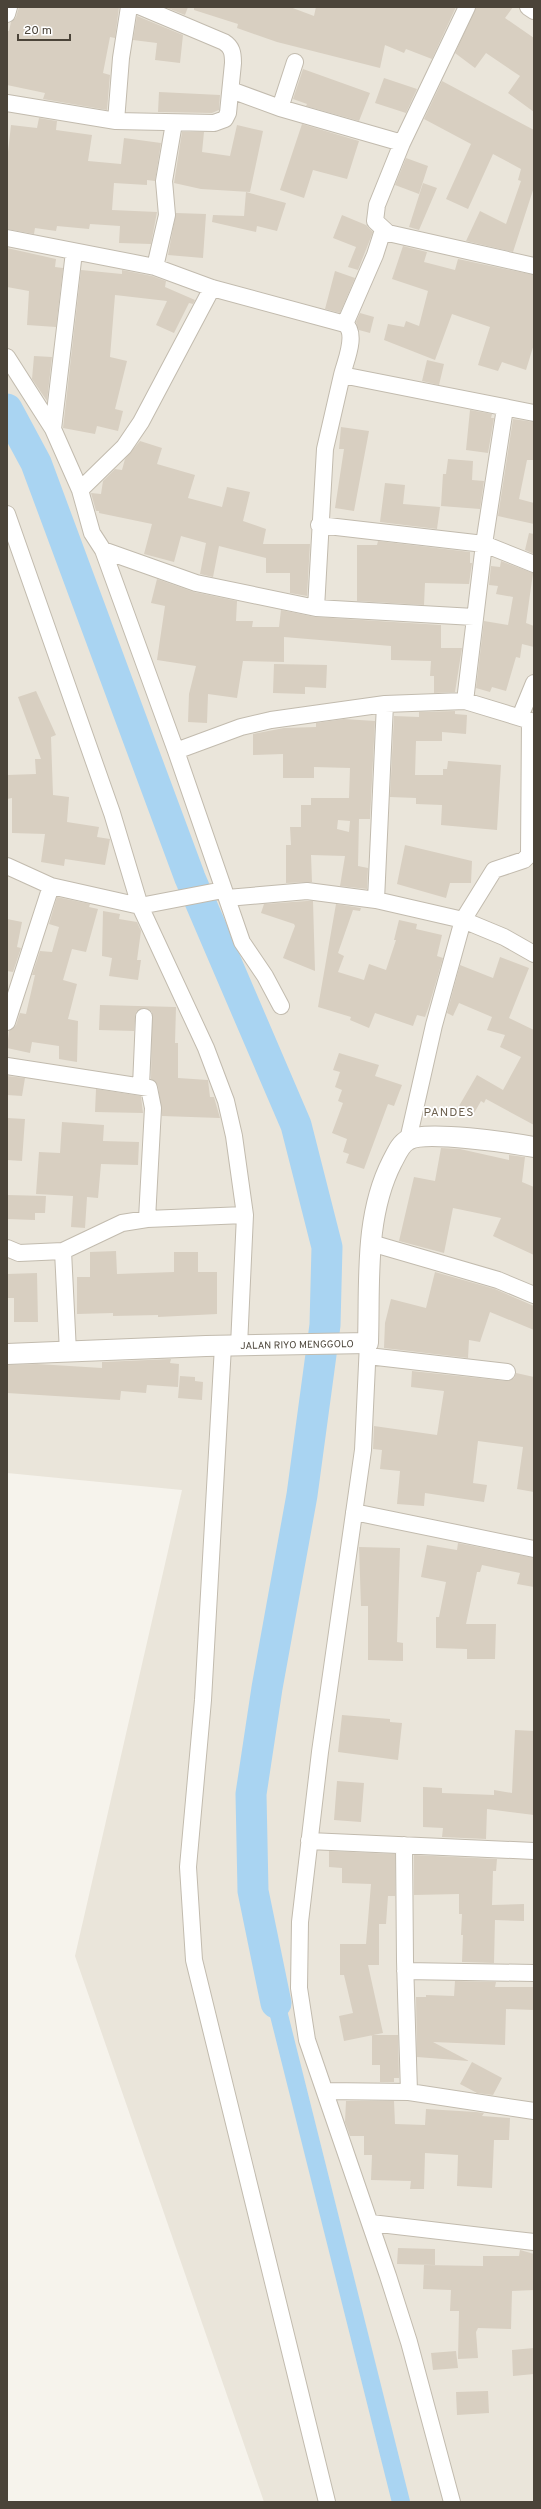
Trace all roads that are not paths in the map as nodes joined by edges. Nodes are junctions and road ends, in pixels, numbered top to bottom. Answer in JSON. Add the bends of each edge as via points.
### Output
{"nodes":[{"id":1,"x":9,"y":7,"type":"edge"},
{"id":2,"x":129,"y":7,"type":"edge"},
{"id":3,"x":141,"y":7,"type":"edge"},
{"id":4,"x":467,"y":7,"type":"edge"},
{"id":5,"x":528,"y":7,"type":"edge"},
{"id":6,"x":534,"y":11,"type":"edge"},
{"id":7,"x":7,"y":14,"type":"edge"},
{"id":8,"x":295,"y":62,"type":"dead end"},
{"id":9,"x":231,"y":90,"type":"junction"},
{"id":10,"x":7,"y":103,"type":"edge"},
{"id":11,"x":280,"y":108,"type":"junction"},
{"id":12,"x":116,"y":121,"type":"junction"},
{"id":13,"x":174,"y":123,"type":"junction"},
{"id":14,"x":402,"y":143,"type":"junction"},
{"id":15,"x":383,"y":230,"type":"junction"},
{"id":16,"x":7,"y":238,"type":"edge"},
{"id":17,"x":74,"y":252,"type":"junction"},
{"id":18,"x":155,"y":266,"type":"junction"},
{"id":19,"x":534,"y":266,"type":"edge"},
{"id":20,"x":212,"y":288,"type":"junction"},
{"id":21,"x":345,"y":324,"type":"junction"},
{"id":22,"x":7,"y":357,"type":"edge"},
{"id":23,"x":342,"y":376,"type":"junction"},
{"id":24,"x":505,"y":408,"type":"junction"},
{"id":25,"x":534,"y":413,"type":"edge"},
{"id":26,"x":53,"y":429,"type":"junction"},
{"id":27,"x":80,"y":490,"type":"junction"},
{"id":28,"x":7,"y":514,"type":"edge"},
{"id":29,"x":319,"y":525,"type":"junction"},
{"id":30,"x":10,"y":532,"type":"edge"},
{"id":31,"x":484,"y":544,"type":"junction"},
{"id":32,"x":104,"y":550,"type":"junction"},
{"id":33,"x":534,"y":564,"type":"edge"},
{"id":34,"x":316,"y":608,"type":"junction"},
{"id":35,"x":474,"y":617,"type":"junction"},
{"id":36,"x":534,"y":683,"type":"edge"},
{"id":37,"x":465,"y":701,"type":"junction"},
{"id":38,"x":385,"y":704,"type":"junction"},
{"id":39,"x":528,"y":720,"type":"edge"},
{"id":40,"x":176,"y":751,"type":"junction"},
{"id":41,"x":7,"y":866,"type":"edge"},
{"id":42,"x":51,"y":886,"type":"junction"},
{"id":43,"x":223,"y":893,"type":"junction"},
{"id":44,"x":376,"y":900,"type":"junction"},
{"id":45,"x":140,"y":906,"type":"junction"},
{"id":46,"x":463,"y":920,"type":"junction"},
{"id":47,"x":534,"y":954,"type":"edge"},
{"id":48,"x":11,"y":993,"type":"edge"},
{"id":49,"x":281,"y":1006,"type":"dead end"},
{"id":50,"x":144,"y":1017,"type":"dead end"},
{"id":51,"x":7,"y":1022,"type":"edge"},
{"id":52,"x":7,"y":1066,"type":"edge"},
{"id":53,"x":141,"y":1086,"type":"junction"},
{"id":54,"x":408,"y":1140,"type":"junction"},
{"id":55,"x":534,"y":1147,"type":"edge"},
{"id":56,"x":245,"y":1215,"type":"junction"},
{"id":57,"x":147,"y":1219,"type":"junction"},
{"id":58,"x":371,"y":1243,"type":"junction"},
{"id":59,"x":7,"y":1248,"type":"edge"},
{"id":60,"x":63,"y":1251,"type":"junction"},
{"id":61,"x":534,"y":1295,"type":"edge"},
{"id":62,"x":231,"y":1346,"type":"junction"},
{"id":63,"x":366,"y":1347,"type":"junction"},
{"id":64,"x":68,"y":1352,"type":"junction"},
{"id":65,"x":7,"y":1354,"type":"edge"},
{"id":66,"x":507,"y":1372,"type":"dead end"},
{"id":67,"x":354,"y":1512,"type":"junction"},
{"id":68,"x":534,"y":1549,"type":"edge"},
{"id":69,"x":309,"y":1841,"type":"junction"},
{"id":70,"x":404,"y":1845,"type":"junction"},
{"id":71,"x":534,"y":1851,"type":"edge"},
{"id":72,"x":405,"y":1971,"type":"junction"},
{"id":73,"x":534,"y":1973,"type":"edge"},
{"id":74,"x":325,"y":2091,"type":"junction"},
{"id":75,"x":409,"y":2092,"type":"junction"},
{"id":76,"x":534,"y":2111,"type":"edge"},
{"id":77,"x":371,"y":2223,"type":"junction"},
{"id":78,"x":534,"y":2242,"type":"edge"},
{"id":79,"x":327,"y":2502,"type":"edge"},
{"id":80,"x":452,"y":2502,"type":"edge"}],
"edges":[{"from":1,"to":7,"type":"street"},
{"from":2,"to":12,"type":"street","via":[[120,58]]},
{"from":3,"to":9,"type":"street","via":[[227,44],[234,54]]},
{"from":4,"to":14,"type":"street"},
{"from":5,"to":6,"type":"street"},
{"from":8,"to":11,"type":"street"},
{"from":9,"to":11,"type":"street"},
{"from":9,"to":13,"type":"street","via":[[227,115],[222,121]]},
{"from":10,"to":12,"type":"street"},
{"from":11,"to":14,"type":"street"},
{"from":12,"to":13,"type":"street"},
{"from":13,"to":18,"type":"street","via":[[164,181],[167,215]]},
{"from":14,"to":15,"type":"street","via":[[376,205],[375,221]]},
{"from":15,"to":19,"type":"street"},
{"from":15,"to":21,"type":"street"},
{"from":16,"to":17,"type":"street"},
{"from":17,"to":18,"type":"street"},
{"from":17,"to":26,"type":"street"},
{"from":18,"to":20,"type":"street"},
{"from":20,"to":21,"type":"street"},
{"from":20,"to":27,"type":"street","via":[[141,422],[124,447]]},
{"from":21,"to":23,"type":"street","via":[[350,329],[351,337]]},
{"from":22,"to":26,"type":"street"},
{"from":23,"to":24,"type":"street"},
{"from":23,"to":29,"type":"street","via":[[324,449]]},
{"from":24,"to":25,"type":"street"},
{"from":24,"to":31,"type":"street"},
{"from":26,"to":27,"type":"street"},
{"from":27,"to":32,"type":"street","via":[[92,533]]},
{"from":28,"to":30,"type":"street"},
{"from":29,"to":31,"type":"street"},
{"from":29,"to":34,"type":"street"},
{"from":30,"to":45,"type":"street","via":[[112,813]]},
{"from":31,"to":33,"type":"street"},
{"from":31,"to":35,"type":"street"},
{"from":32,"to":34,"type":"street","via":[[196,583]]},
{"from":32,"to":40,"type":"street"},
{"from":34,"to":35,"type":"street"},
{"from":35,"to":37,"type":"street"},
{"from":36,"to":39,"type":"street"},
{"from":37,"to":38,"type":"street"},
{"from":37,"to":39,"type":"street"},
{"from":38,"to":40,"type":"street","via":[[271,720],[241,727]]},
{"from":38,"to":44,"type":"street"},
{"from":39,"to":46,"type":"street","via":[[528,855],[524,860],[494,870]]},
{"from":40,"to":43,"type":"street"},
{"from":41,"to":42,"type":"street"},
{"from":42,"to":45,"type":"street"},
{"from":42,"to":48,"type":"street"},
{"from":43,"to":44,"type":"street","via":[[307,890]]},
{"from":43,"to":45,"type":"street"},
{"from":43,"to":49,"type":"street","via":[[242,942]]},
{"from":44,"to":46,"type":"street"},
{"from":45,"to":56,"type":"street","via":[[206,1048],[226,1101],[234,1136]]},
{"from":46,"to":47,"type":"street","via":[[504,937]]},
{"from":46,"to":54,"type":"street","via":[[434,1025]]},
{"from":48,"to":51,"type":"street"},
{"from":50,"to":53,"type":"street"},
{"from":52,"to":53,"type":"street"},
{"from":53,"to":57,"type":"street","via":[[150,1090],[153,1108]]},
{"from":54,"to":55,"type":"street","via":[[418,1137],[442,1137]]},
{"from":54,"to":58,"type":"street","name":"JALAN RIYO MENGGOLO","via":[[400,1148],[384,1178],[374,1214]]},
{"from":56,"to":57,"type":"street"},
{"from":56,"to":62,"type":"street"},
{"from":57,"to":60,"type":"street","via":[[122,1223]]},
{"from":58,"to":61,"type":"street","via":[[498,1280]]},
{"from":58,"to":63,"type":"street","name":"JALAN RIYO MENGGOLO"},
{"from":59,"to":60,"type":"street","via":[[19,1253]]},
{"from":60,"to":64,"type":"street"},
{"from":62,"to":63,"type":"street","name":"JALAN RIYO MENGGOLO","via":[[289,1344]]},
{"from":62,"to":64,"type":"street","name":"JALAN RIYO MENGGOLO"},
{"from":62,"to":79,"type":"street","via":[[188,1866],[194,1960]]},
{"from":63,"to":66,"type":"street"},
{"from":63,"to":67,"type":"street","via":[[363,1450]]},
{"from":64,"to":65,"type":"street","name":"JALAN RIYO MENGGOLO"},
{"from":67,"to":68,"type":"street"},
{"from":67,"to":69,"type":"street"},
{"from":69,"to":70,"type":"street"},
{"from":69,"to":74,"type":"street","via":[[300,1922],[299,1988],[307,2040]]},
{"from":70,"to":71,"type":"street"},
{"from":70,"to":72,"type":"street"},
{"from":72,"to":73,"type":"street"},
{"from":72,"to":75,"type":"street"},
{"from":74,"to":75,"type":"street"},
{"from":74,"to":77,"type":"street"},
{"from":75,"to":76,"type":"street"},
{"from":77,"to":78,"type":"street"},
{"from":77,"to":80,"type":"street","via":[[409,2342]]}]}
